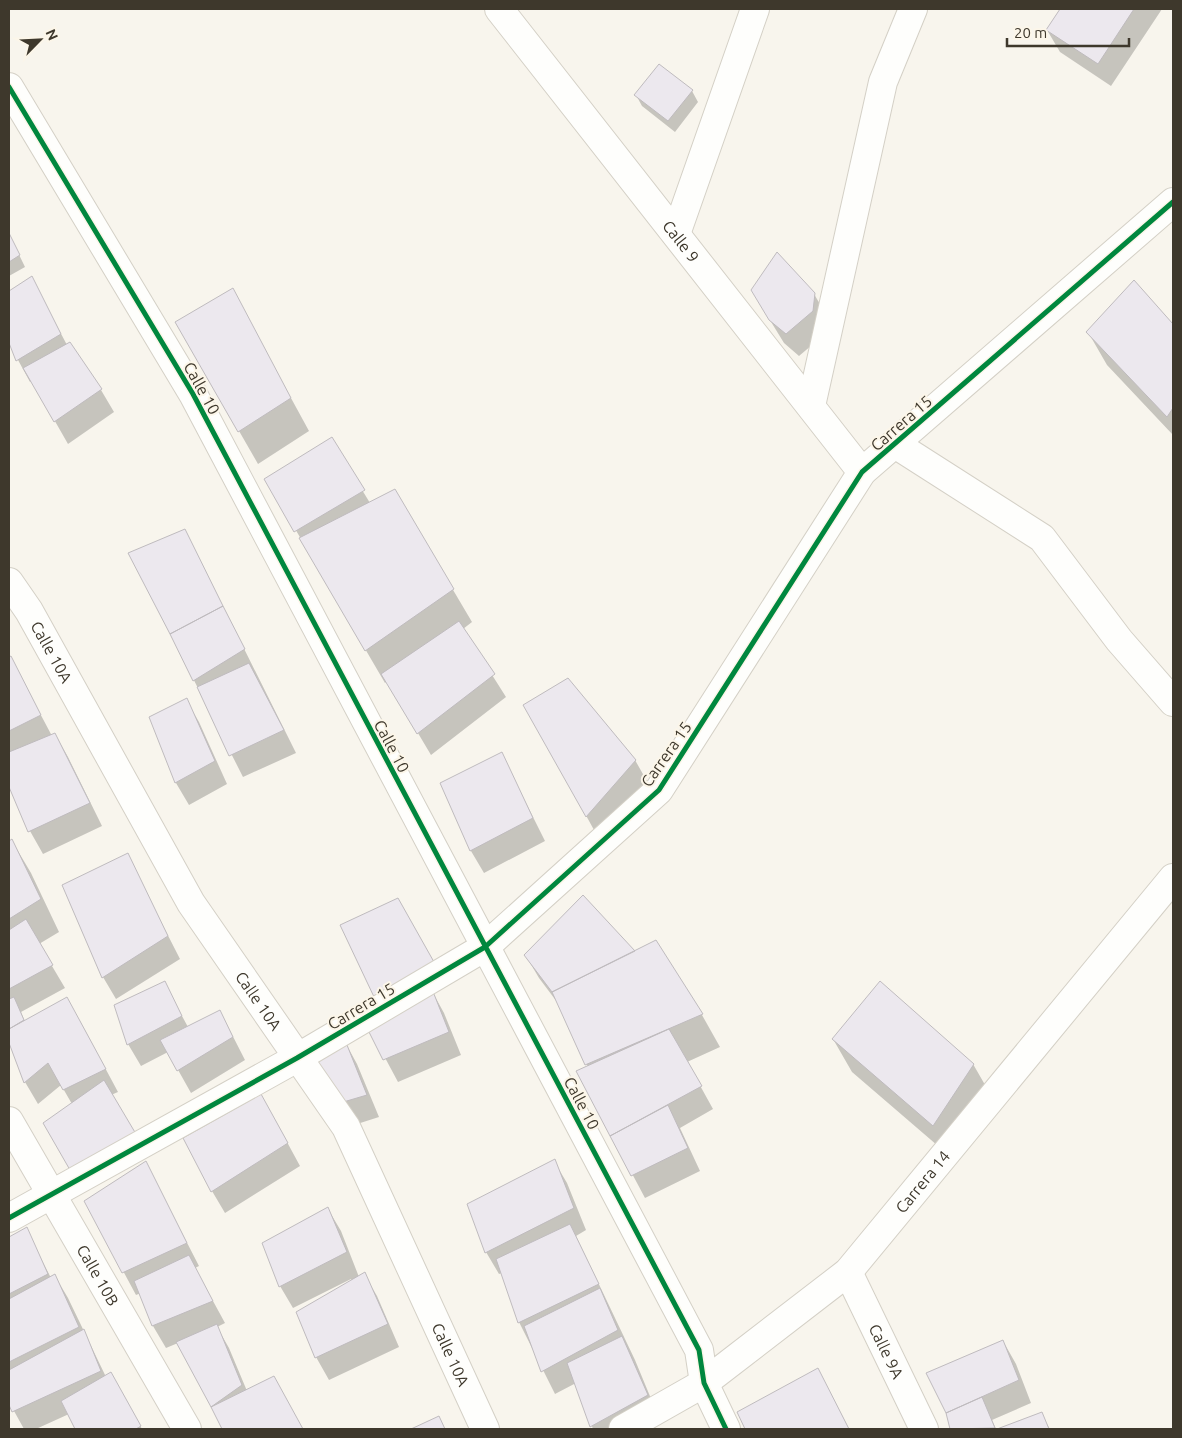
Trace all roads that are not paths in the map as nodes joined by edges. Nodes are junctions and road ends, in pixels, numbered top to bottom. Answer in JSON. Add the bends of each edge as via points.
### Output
{"nodes":[{"id":1,"x":500,"y":9,"type":"edge"},
{"id":2,"x":755,"y":9,"type":"edge"},
{"id":3,"x":913,"y":9,"type":"edge"},
{"id":4,"x":9,"y":87,"type":"edge"},
{"id":5,"x":1173,"y":202,"type":"edge"},
{"id":6,"x":676,"y":234,"type":"junction"},
{"id":7,"x":810,"y":406,"type":"junction"},
{"id":8,"x":895,"y":444,"type":"junction"},
{"id":9,"x":862,"y":472,"type":"junction"},
{"id":10,"x":9,"y":582,"type":"edge"},
{"id":11,"x":1173,"y":702,"type":"edge"},
{"id":12,"x":1173,"y":878,"type":"edge"},
{"id":13,"x":485,"y":947,"type":"junction"},
{"id":14,"x":297,"y":1058,"type":"junction"},
{"id":15,"x":9,"y":1121,"type":"edge"},
{"id":16,"x":52,"y":1193,"type":"junction"},
{"id":17,"x":9,"y":1218,"type":"edge"},
{"id":18,"x":848,"y":1272,"type":"junction"},
{"id":19,"x":704,"y":1383,"type":"junction"},
{"id":20,"x":187,"y":1429,"type":"edge"},
{"id":21,"x":485,"y":1429,"type":"edge"},
{"id":22,"x":623,"y":1429,"type":"edge"},
{"id":23,"x":726,"y":1429,"type":"edge"},
{"id":24,"x":924,"y":1429,"type":"edge"}],
"edges":[{"from":1,"to":6,"type":"street","name":"Calle 9"},
{"from":2,"to":6,"type":"street"},
{"from":3,"to":7,"type":"street","via":[[883,82]]},
{"from":4,"to":13,"type":"street","name":"Calle 10","via":[[193,394]]},
{"from":5,"to":8,"type":"street","name":"Carrera 15"},
{"from":6,"to":7,"type":"street","name":"Calle 9"},
{"from":7,"to":9,"type":"street","name":"Calle 9"},
{"from":8,"to":9,"type":"street","name":"Carrera 15"},
{"from":8,"to":11,"type":"street","via":[[1042,538],[1119,640]]},
{"from":9,"to":13,"type":"street","name":"Carrera 15","via":[[659,790]]},
{"from":10,"to":14,"type":"street","name":"Calle 10A","via":[[29,611],[191,903]]},
{"from":12,"to":18,"type":"street","name":"Carrera 14"},
{"from":13,"to":14,"type":"street","name":"Carrera 15"},
{"from":13,"to":19,"type":"street","name":"Calle 10","via":[[699,1350]]},
{"from":14,"to":16,"type":"street","name":"Carrera 15"},
{"from":14,"to":21,"type":"street","name":"Calle 10A","via":[[346,1127]]},
{"from":15,"to":16,"type":"street","name":"Calle 10B"},
{"from":16,"to":17,"type":"street","name":"Carrera 15"},
{"from":16,"to":20,"type":"street","name":"Calle 10B"},
{"from":18,"to":19,"type":"street","name":"Carrera 14"},
{"from":18,"to":24,"type":"street","name":"Calle 9A"},
{"from":19,"to":22,"type":"street","name":"Carrera 14"},
{"from":19,"to":23,"type":"street","name":"Calle 10"}]}
